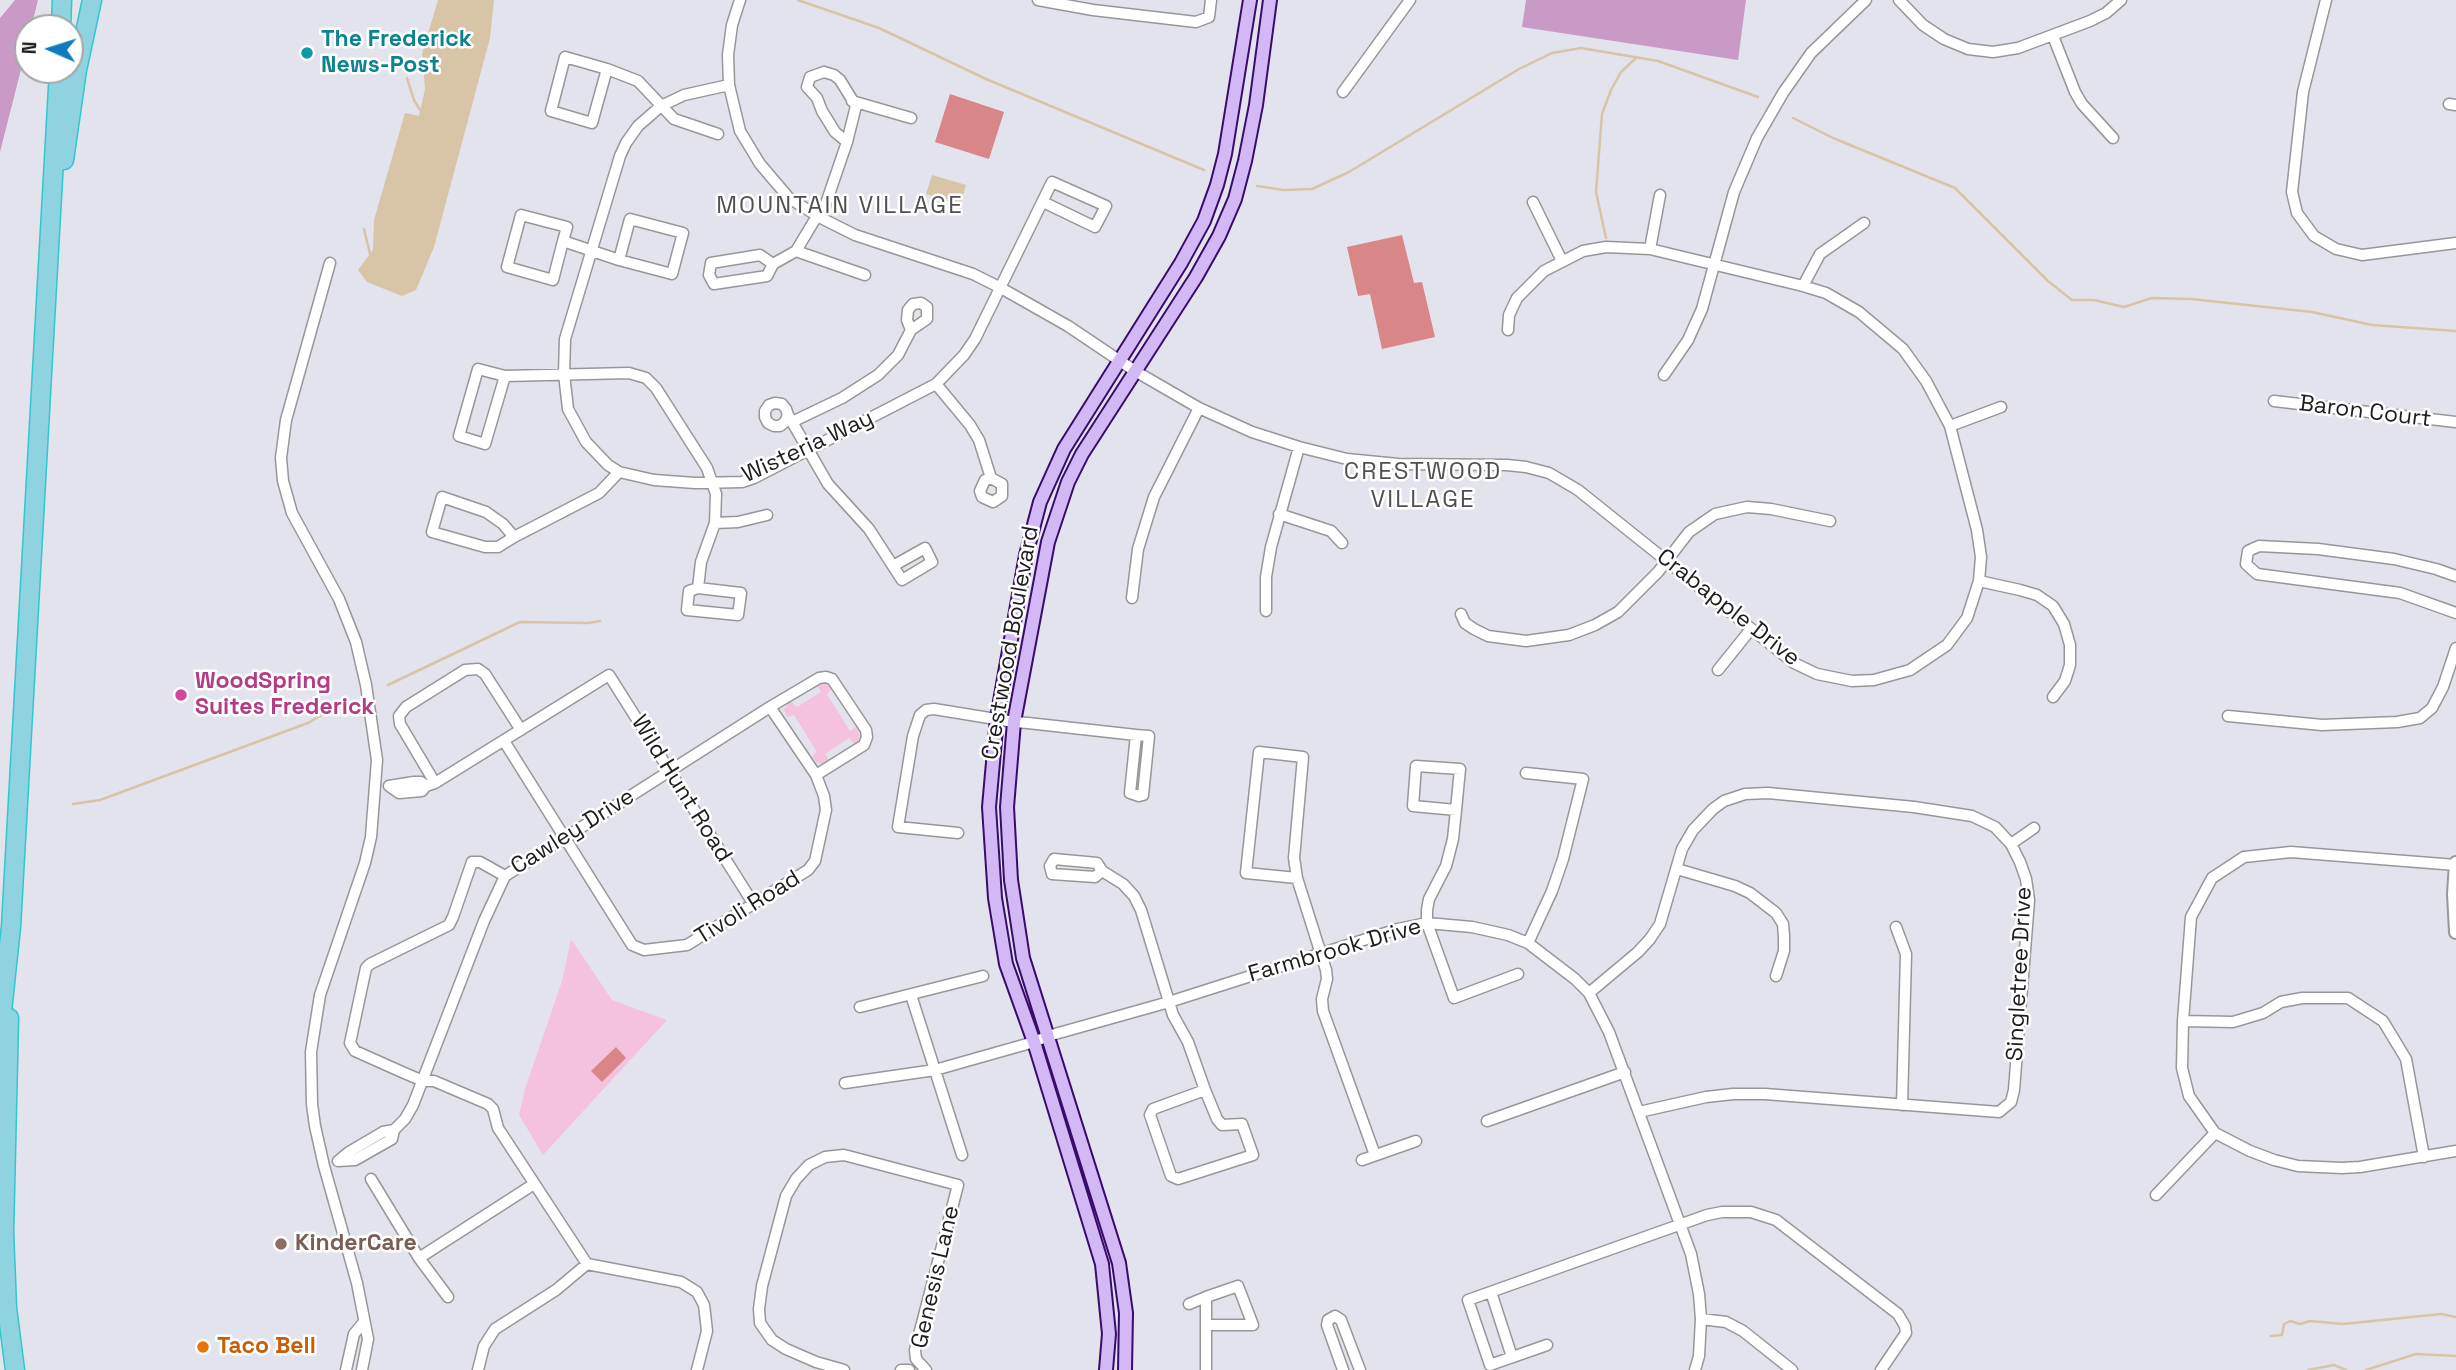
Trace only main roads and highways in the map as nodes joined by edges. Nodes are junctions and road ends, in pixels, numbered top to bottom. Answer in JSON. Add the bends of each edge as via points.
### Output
{"nodes":[{"id":1,"x":92,"y":0,"type":"edge"},
{"id":2,"x":1250,"y":0,"type":"edge"},
{"id":3,"x":1270,"y":0,"type":"edge"},
{"id":4,"x":58,"y":84,"type":"edge"},
{"id":5,"x":50,"y":236,"type":"junction"},
{"id":6,"x":11,"y":927,"type":"junction"},
{"id":7,"x":0,"y":1030,"type":"edge"},
{"id":8,"x":15,"y":1368,"type":"edge"},
{"id":9,"x":1106,"y":1370,"type":"edge"},
{"id":10,"x":1125,"y":1370,"type":"edge"}],
"edges":[{"from":1,"to":5,"type":"highway"},
{"from":2,"to":9,"type":"main road","name":"Crestwood Boulevard","via":[[1217,186],[1181,264],[1064,449],[1040,502],[996,718],[989,807],[995,898],[1006,964],[1102,1264],[1109,1334]]},
{"from":3,"to":10,"type":"main road","name":"Crestwood Boulevard","via":[[1252,127],[1235,198],[1196,277],[1082,454],[1057,510],[1014,722],[1007,807],[1011,880],[1023,958],[1119,1263],[1126,1313]]},
{"from":4,"to":5,"type":"highway"},
{"from":5,"to":6,"type":"highway"},
{"from":6,"to":7,"type":"highway"},
{"from":6,"to":8,"type":"highway","via":[[4,1232]]}]}
